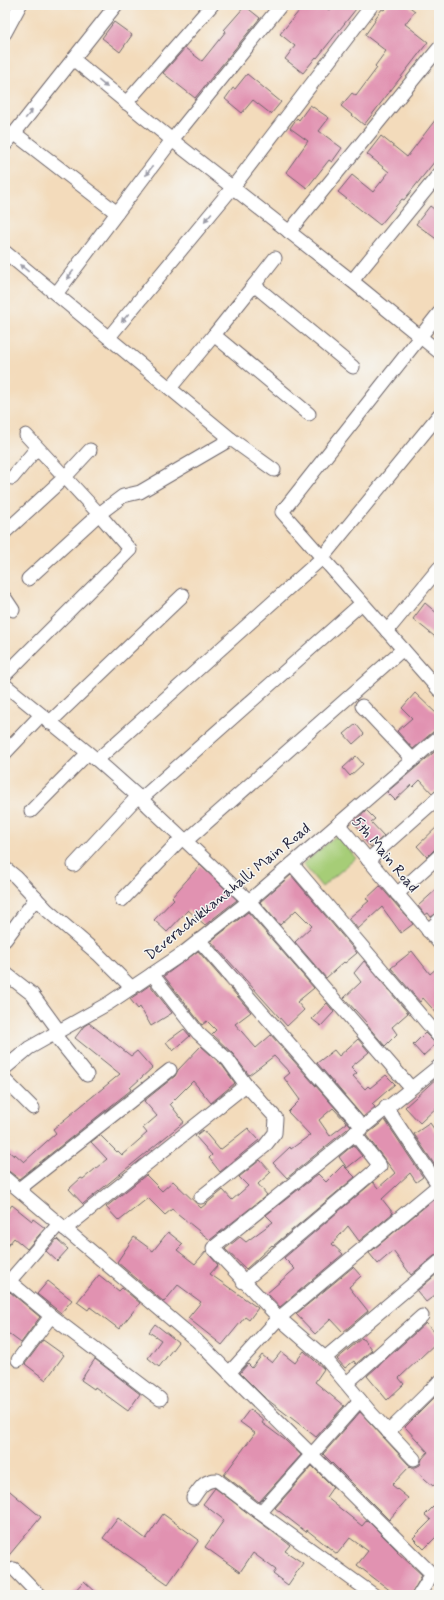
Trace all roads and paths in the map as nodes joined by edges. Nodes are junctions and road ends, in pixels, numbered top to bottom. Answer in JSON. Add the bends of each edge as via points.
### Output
{"nodes":[{"id":1,"x":20,"y":5,"type":"edge"},
{"id":2,"x":116,"y":5,"type":"edge"},
{"id":3,"x":212,"y":5,"type":"edge"},
{"id":4,"x":372,"y":5,"type":"edge"},
{"id":5,"x":276,"y":7,"type":"edge"},
{"id":6,"x":5,"y":33,"type":"edge"},
{"id":7,"x":439,"y":48,"type":"edge"},
{"id":8,"x":73,"y":59,"type":"junction"},
{"id":9,"x":126,"y":103,"type":"junction"},
{"id":10,"x":14,"y":133,"type":"junction"},
{"id":11,"x":172,"y":140,"type":"junction"},
{"id":12,"x":5,"y":145,"type":"edge"},
{"id":13,"x":439,"y":174,"type":"edge"},
{"id":14,"x":232,"y":187,"type":"junction"},
{"id":15,"x":117,"y":213,"type":"junction"},
{"id":16,"x":289,"y":232,"type":"junction"},
{"id":17,"x":5,"y":252,"type":"edge"},
{"id":18,"x":275,"y":258,"type":"dead end"},
{"id":19,"x":352,"y":281,"type":"junction"},
{"id":20,"x":254,"y":286,"type":"junction"},
{"id":21,"x":56,"y":294,"type":"junction"},
{"id":22,"x":439,"y":313,"type":"edge"},
{"id":23,"x":214,"y":334,"type":"junction"},
{"id":24,"x":421,"y":336,"type":"junction"},
{"id":25,"x":108,"y":337,"type":"junction"},
{"id":26,"x":439,"y":352,"type":"edge"},
{"id":27,"x":353,"y":367,"type":"dead end"},
{"id":28,"x":170,"y":388,"type":"junction"},
{"id":29,"x":310,"y":414,"type":"dead end"},
{"id":30,"x":439,"y":415,"type":"edge"},
{"id":31,"x":26,"y":435,"type":"dead end"},
{"id":32,"x":231,"y":439,"type":"junction"},
{"id":33,"x":37,"y":448,"type":"junction"},
{"id":34,"x":90,"y":450,"type":"dead end"},
{"id":35,"x":274,"y":470,"type":"dead end"},
{"id":36,"x":65,"y":477,"type":"junction"},
{"id":37,"x":12,"y":478,"type":"dead end"},
{"id":38,"x":99,"y":514,"type":"junction"},
{"id":39,"x":5,"y":532,"type":"edge"},
{"id":40,"x":322,"y":558,"type":"junction"},
{"id":41,"x":439,"y":568,"type":"edge"},
{"id":42,"x":28,"y":579,"type":"dead end"},
{"id":43,"x":183,"y":594,"type":"dead end"},
{"id":44,"x":5,"y":598,"type":"edge"},
{"id":45,"x":362,"y":603,"type":"junction"},
{"id":46,"x":13,"y":610,"type":"dead end"},
{"id":47,"x":387,"y":631,"type":"junction"},
{"id":48,"x":403,"y":649,"type":"junction"},
{"id":49,"x":5,"y":675,"type":"edge"},
{"id":50,"x":5,"y":685,"type":"edge"},
{"id":51,"x":439,"y":690,"type":"edge"},
{"id":52,"x":362,"y":706,"type":"dead end"},
{"id":53,"x":45,"y":719,"type":"junction"},
{"id":54,"x":439,"y":737,"type":"edge"},
{"id":55,"x":5,"y":753,"type":"edge"},
{"id":56,"x":92,"y":757,"type":"junction"},
{"id":57,"x":413,"y":760,"type":"junction"},
{"id":58,"x":439,"y":797,"type":"edge"},
{"id":59,"x":139,"y":798,"type":"junction"},
{"id":60,"x":31,"y":810,"type":"dead end"},
{"id":61,"x":338,"y":824,"type":"junction"},
{"id":62,"x":184,"y":839,"type":"junction"},
{"id":63,"x":439,"y":856,"type":"edge"},
{"id":64,"x":368,"y":860,"type":"junction"},
{"id":65,"x":292,"y":864,"type":"junction"},
{"id":66,"x":74,"y":865,"type":"dead end"},
{"id":67,"x":5,"y":868,"type":"edge"},
{"id":68,"x":397,"y":894,"type":"junction"},
{"id":69,"x":36,"y":898,"type":"junction"},
{"id":70,"x":122,"y":900,"type":"dead end"},
{"id":71,"x":249,"y":900,"type":"junction"},
{"id":72,"x":439,"y":920,"type":"edge"},
{"id":73,"x":428,"y":931,"type":"junction"},
{"id":74,"x":5,"y":940,"type":"edge"},
{"id":75,"x":199,"y":940,"type":"junction"},
{"id":76,"x":439,"y":943,"type":"edge"},
{"id":77,"x":5,"y":973,"type":"edge"},
{"id":78,"x":152,"y":974,"type":"junction"},
{"id":79,"x":132,"y":988,"type":"junction"},
{"id":80,"x":57,"y":1033,"type":"junction"},
{"id":81,"x":439,"y":1037,"type":"edge"},
{"id":82,"x":439,"y":1066,"type":"edge"},
{"id":83,"x":5,"y":1068,"type":"edge"},
{"id":84,"x":170,"y":1070,"type":"dead end"},
{"id":85,"x":87,"y":1075,"type":"dead end"},
{"id":86,"x":5,"y":1080,"type":"edge"},
{"id":87,"x":246,"y":1085,"type":"junction"},
{"id":88,"x":411,"y":1088,"type":"junction"},
{"id":89,"x":386,"y":1107,"type":"junction"},
{"id":90,"x":33,"y":1108,"type":"dead end"},
{"id":91,"x":358,"y":1130,"type":"junction"},
{"id":92,"x":5,"y":1178,"type":"edge"},
{"id":93,"x":439,"y":1185,"type":"edge"},
{"id":94,"x":18,"y":1189,"type":"junction"},
{"id":95,"x":201,"y":1197,"type":"dead end"},
{"id":96,"x":62,"y":1226,"type":"junction"},
{"id":97,"x":439,"y":1262,"type":"edge"},
{"id":98,"x":243,"y":1282,"type":"junction"},
{"id":99,"x":7,"y":1283,"type":"edge"},
{"id":100,"x":51,"y":1316,"type":"junction"},
{"id":101,"x":422,"y":1316,"type":"dead end"},
{"id":102,"x":279,"y":1318,"type":"junction"},
{"id":103,"x":325,"y":1358,"type":"junction"},
{"id":104,"x":18,"y":1360,"type":"dead end"},
{"id":105,"x":229,"y":1373,"type":"junction"},
{"id":106,"x":439,"y":1382,"type":"edge"},
{"id":107,"x":347,"y":1384,"type":"junction"},
{"id":108,"x":160,"y":1399,"type":"dead end"},
{"id":109,"x":360,"y":1400,"type":"junction"},
{"id":110,"x":388,"y":1432,"type":"junction"},
{"id":111,"x":312,"y":1455,"type":"junction"},
{"id":112,"x":414,"y":1459,"type":"dead end"},
{"id":113,"x":193,"y":1498,"type":"dead end"},
{"id":114,"x":260,"y":1513,"type":"junction"},
{"id":115,"x":14,"y":1569,"type":"dead end"},
{"id":116,"x":39,"y":1595,"type":"edge"},
{"id":117,"x":374,"y":1595,"type":"edge"},
{"id":118,"x":419,"y":1595,"type":"edge"}],
"edges":[{"from":1,"to":6,"type":"street"},
{"from":2,"to":8,"type":"street"},
{"from":3,"to":9,"type":"street"},
{"from":4,"to":14,"type":"street"},
{"from":5,"to":11,"type":"street"},
{"from":7,"to":16,"type":"street"},
{"from":8,"to":9,"type":"street","one_way":true},
{"from":10,"to":8,"type":"street","one_way":true},
{"from":9,"to":11,"type":"street"},
{"from":10,"to":12,"type":"street"},
{"from":10,"to":15,"type":"street"},
{"from":11,"to":14,"type":"street"},
{"from":11,"to":15,"type":"street","one_way":true},
{"from":13,"to":19,"type":"street"},
{"from":14,"to":16,"type":"street"},
{"from":14,"to":25,"type":"street","one_way":true},
{"from":15,"to":21,"type":"street","one_way":true},
{"from":16,"to":19,"type":"street"},
{"from":21,"to":17,"type":"street","one_way":true},
{"from":18,"to":20,"type":"street"},
{"from":19,"to":24,"type":"street"},
{"from":20,"to":23,"type":"street"},
{"from":20,"to":27,"type":"street"},
{"from":21,"to":25,"type":"street"},
{"from":22,"to":24,"type":"street"},
{"from":23,"to":28,"type":"street"},
{"from":23,"to":29,"type":"street"},
{"from":24,"to":26,"type":"street"},
{"from":24,"to":40,"type":"street","via":[[282,512]]},
{"from":25,"to":28,"type":"street"},
{"from":28,"to":32,"type":"street"},
{"from":30,"to":40,"type":"street"},
{"from":31,"to":33,"type":"street"},
{"from":32,"to":35,"type":"street"},
{"from":32,"to":38,"type":"street","via":[[140,492],[122,496]]},
{"from":33,"to":36,"type":"street"},
{"from":33,"to":37,"type":"street"},
{"from":34,"to":36,"type":"street"},
{"from":36,"to":38,"type":"street"},
{"from":36,"to":39,"type":"street"},
{"from":38,"to":42,"type":"street"},
{"from":38,"to":49,"type":"street","via":[[130,550]]},
{"from":40,"to":45,"type":"street"},
{"from":40,"to":56,"type":"street"},
{"from":41,"to":47,"type":"street"},
{"from":43,"to":53,"type":"street"},
{"from":44,"to":46,"type":"street"},
{"from":45,"to":47,"type":"street"},
{"from":45,"to":59,"type":"street"},
{"from":47,"to":48,"type":"street"},
{"from":48,"to":51,"type":"street"},
{"from":48,"to":62,"type":"street"},
{"from":50,"to":53,"type":"street"},
{"from":52,"to":57,"type":"street"},
{"from":53,"to":55,"type":"street"},
{"from":53,"to":56,"type":"street"},
{"from":54,"to":57,"type":"street","name":"Deverachikkanahalli Main Road"},
{"from":56,"to":59,"type":"street"},
{"from":56,"to":60,"type":"street"},
{"from":57,"to":61,"type":"street","name":"Deverachikkanahalli Main Road"},
{"from":58,"to":64,"type":"street"},
{"from":59,"to":62,"type":"street"},
{"from":59,"to":66,"type":"street"},
{"from":61,"to":64,"type":"street","name":"5th Main Road"},
{"from":61,"to":65,"type":"street","name":"Deverachikkanahalli Main Road"},
{"from":62,"to":70,"type":"street"},
{"from":62,"to":71,"type":"street"},
{"from":63,"to":68,"type":"street"},
{"from":64,"to":68,"type":"street","name":"5th Main Road"},
{"from":65,"to":71,"type":"street","name":"Deverachikkanahalli Main Road"},
{"from":65,"to":81,"type":"street"},
{"from":67,"to":69,"type":"street"},
{"from":68,"to":73,"type":"street","name":"5th Main Road"},
{"from":69,"to":74,"type":"street"},
{"from":69,"to":79,"type":"street"},
{"from":71,"to":75,"type":"street","name":"Deverachikkanahalli Main Road"},
{"from":71,"to":88,"type":"street"},
{"from":72,"to":73,"type":"street"},
{"from":73,"to":76,"type":"street","name":"5th Main Road"},
{"from":75,"to":78,"type":"street","name":"Deverachikkanahalli Main Road"},
{"from":75,"to":91,"type":"street"},
{"from":77,"to":80,"type":"street","via":[[32,994]]},
{"from":78,"to":79,"type":"street","name":"Deverachikkanahalli Main Road"},
{"from":78,"to":87,"type":"street","via":[[198,1033],[228,1060]]},
{"from":79,"to":80,"type":"street","name":"Deverachikkanahalli Main Road"},
{"from":80,"to":83,"type":"street","name":"Deverachikkanahalli Main Road","via":[[29,1048]]},
{"from":80,"to":85,"type":"street"},
{"from":82,"to":88,"type":"street"},
{"from":84,"to":94,"type":"street"},
{"from":86,"to":90,"type":"street"},
{"from":87,"to":95,"type":"street","via":[[276,1118],[275,1133],[264,1147]]},
{"from":87,"to":96,"type":"street"},
{"from":88,"to":89,"type":"street"},
{"from":89,"to":91,"type":"street"},
{"from":89,"to":93,"type":"street"},
{"from":91,"to":98,"type":"street","via":[[380,1166]]},
{"from":91,"to":98,"type":"street","via":[[213,1248]]},
{"from":92,"to":94,"type":"street"},
{"from":93,"to":102,"type":"street"},
{"from":94,"to":96,"type":"street"},
{"from":96,"to":99,"type":"street"},
{"from":96,"to":105,"type":"street","via":[[196,1340]]},
{"from":97,"to":103,"type":"street"},
{"from":98,"to":102,"type":"street"},
{"from":99,"to":100,"type":"street"},
{"from":100,"to":104,"type":"street"},
{"from":100,"to":108,"type":"street"},
{"from":101,"to":107,"type":"street"},
{"from":102,"to":103,"type":"street"},
{"from":102,"to":105,"type":"street"},
{"from":103,"to":107,"type":"street"},
{"from":105,"to":111,"type":"street"},
{"from":106,"to":110,"type":"street"},
{"from":107,"to":109,"type":"street"},
{"from":109,"to":110,"type":"street"},
{"from":109,"to":111,"type":"street"},
{"from":110,"to":112,"type":"street"},
{"from":111,"to":114,"type":"street"},
{"from":111,"to":118,"type":"street","via":[[432,1574]]},
{"from":113,"to":114,"type":"street","via":[[202,1486],[210,1480],[217,1480]]},
{"from":114,"to":117,"type":"street"},
{"from":115,"to":116,"type":"street"}]}
